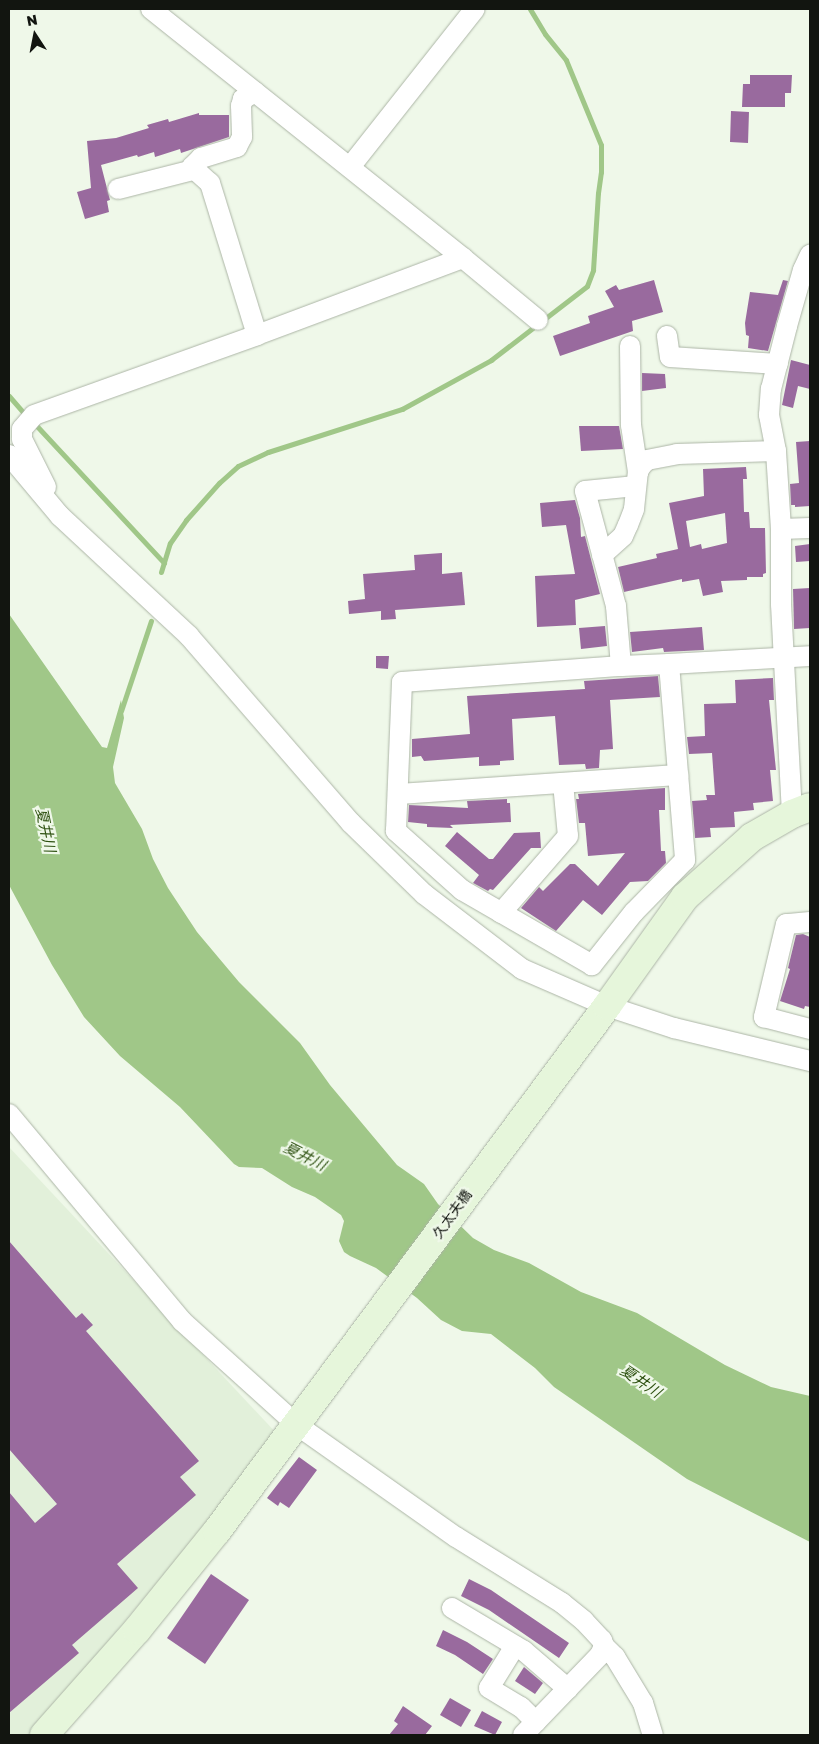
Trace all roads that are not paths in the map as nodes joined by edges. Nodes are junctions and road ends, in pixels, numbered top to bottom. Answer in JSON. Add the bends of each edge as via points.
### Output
{"nodes":[{"id":1,"x":151,"y":9,"type":"edge"},
{"id":2,"x":475,"y":9,"type":"edge"},
{"id":3,"x":254,"y":92,"type":"junction"},
{"id":4,"x":350,"y":167,"type":"junction"},
{"id":5,"x":193,"y":170,"type":"junction"},
{"id":6,"x":118,"y":188,"type":"dead end"},
{"id":7,"x":810,"y":255,"type":"edge"},
{"id":8,"x":463,"y":258,"type":"junction"},
{"id":9,"x":538,"y":320,"type":"dead end"},
{"id":10,"x":257,"y":335,"type":"junction"},
{"id":11,"x":667,"y":336,"type":"dead end"},
{"id":12,"x":630,"y":346,"type":"dead end"},
{"id":13,"x":778,"y":364,"type":"junction"},
{"id":14,"x":776,"y":451,"type":"junction"},
{"id":15,"x":9,"y":455,"type":"edge"},
{"id":16,"x":637,"y":479,"type":"junction"},
{"id":17,"x":60,"y":516,"type":"junction"},
{"id":18,"x":810,"y":528,"type":"edge"},
{"id":19,"x":781,"y":529,"type":"junction"},
{"id":20,"x":602,"y":556,"type":"junction"},
{"id":21,"x":810,"y":656,"type":"edge"},
{"id":22,"x":784,"y":658,"type":"junction"},
{"id":23,"x":669,"y":664,"type":"junction"},
{"id":24,"x":621,"y":666,"type":"junction"},
{"id":25,"x":678,"y":775,"type":"junction"},
{"id":26,"x":563,"y":783,"type":"junction"},
{"id":27,"x":398,"y":794,"type":"junction"},
{"id":28,"x":801,"y":810,"type":"edge"},
{"id":29,"x":501,"y":913,"type":"junction"},
{"id":30,"x":810,"y":922,"type":"edge"},
{"id":31,"x":605,"y":1009,"type":"junction"},
{"id":32,"x":810,"y":1029,"type":"edge"},
{"id":33,"x":810,"y":1062,"type":"edge"},
{"id":34,"x":9,"y":1114,"type":"edge"},
{"id":35,"x":300,"y":1421,"type":"junction"},
{"id":36,"x":452,"y":1608,"type":"dead end"},
{"id":37,"x":515,"y":1646,"type":"junction"},
{"id":38,"x":604,"y":1646,"type":"junction"},
{"id":39,"x":568,"y":1689,"type":"junction"},
{"id":40,"x":530,"y":1729,"type":"edge"},
{"id":41,"x":44,"y":1735,"type":"edge"},
{"id":42,"x":654,"y":1735,"type":"edge"}],
"edges":[{"from":1,"to":3,"type":"street"},
{"from":2,"to":4,"type":"street"},
{"from":3,"to":4,"type":"street"},
{"from":3,"to":5,"type":"street","via":[[244,98],[241,106],[242,138],[237,146],[201,158]]},
{"from":4,"to":8,"type":"street"},
{"from":5,"to":6,"type":"street"},
{"from":5,"to":10,"type":"street","via":[[210,183]]},
{"from":7,"to":13,"type":"street"},
{"from":8,"to":9,"type":"street"},
{"from":8,"to":10,"type":"street"},
{"from":10,"to":17,"type":"street","via":[[34,415],[22,429],[22,439]]},
{"from":11,"to":13,"type":"street","via":[[670,357]]},
{"from":12,"to":16,"type":"street","via":[[631,425]]},
{"from":13,"to":14,"type":"street","via":[[771,389],[769,415]]},
{"from":14,"to":16,"type":"street","via":[[677,454],[647,460],[641,466]]},
{"from":14,"to":19,"type":"street"},
{"from":15,"to":17,"type":"street"},
{"from":16,"to":20,"type":"street","via":[[634,509],[623,536]]},
{"from":16,"to":20,"type":"street","via":[[585,492]]},
{"from":17,"to":31,"type":"street","via":[[189,636],[351,823],[424,894],[522,969]]},
{"from":18,"to":19,"type":"street"},
{"from":19,"to":22,"type":"street"},
{"from":20,"to":24,"type":"street","via":[[616,606]]},
{"from":21,"to":22,"type":"street"},
{"from":22,"to":23,"type":"street"},
{"from":22,"to":28,"type":"street"},
{"from":23,"to":24,"type":"street"},
{"from":23,"to":25,"type":"street"},
{"from":24,"to":27,"type":"street","via":[[402,682]]},
{"from":25,"to":26,"type":"street"},
{"from":25,"to":29,"type":"street","via":[[685,860],[634,912],[592,965]]},
{"from":26,"to":27,"type":"street"},
{"from":26,"to":29,"type":"street","via":[[568,836]]},
{"from":27,"to":29,"type":"street","via":[[396,832],[462,890]]},
{"from":28,"to":31,"type":"street","name":"久太夫橋","via":[[752,837],[685,897]]},
{"from":30,"to":32,"type":"street","via":[[786,924],[764,1017]]},
{"from":31,"to":33,"type":"street"},
{"from":31,"to":35,"type":"street","name":"久太夫橋"},
{"from":34,"to":35,"type":"street","via":[[182,1321]]},
{"from":35,"to":38,"type":"street","via":[[456,1537],[562,1603],[584,1620]]},
{"from":35,"to":41,"type":"street","name":"久太夫橋","via":[[179,1580]]},
{"from":36,"to":37,"type":"street"},
{"from":37,"to":39,"type":"street"},
{"from":37,"to":40,"type":"street","via":[[489,1688],[521,1707]]},
{"from":38,"to":39,"type":"street","via":[[600,1655]]},
{"from":38,"to":42,"type":"street","via":[[615,1657],[643,1703]]},
{"from":39,"to":40,"type":"street"}]}
